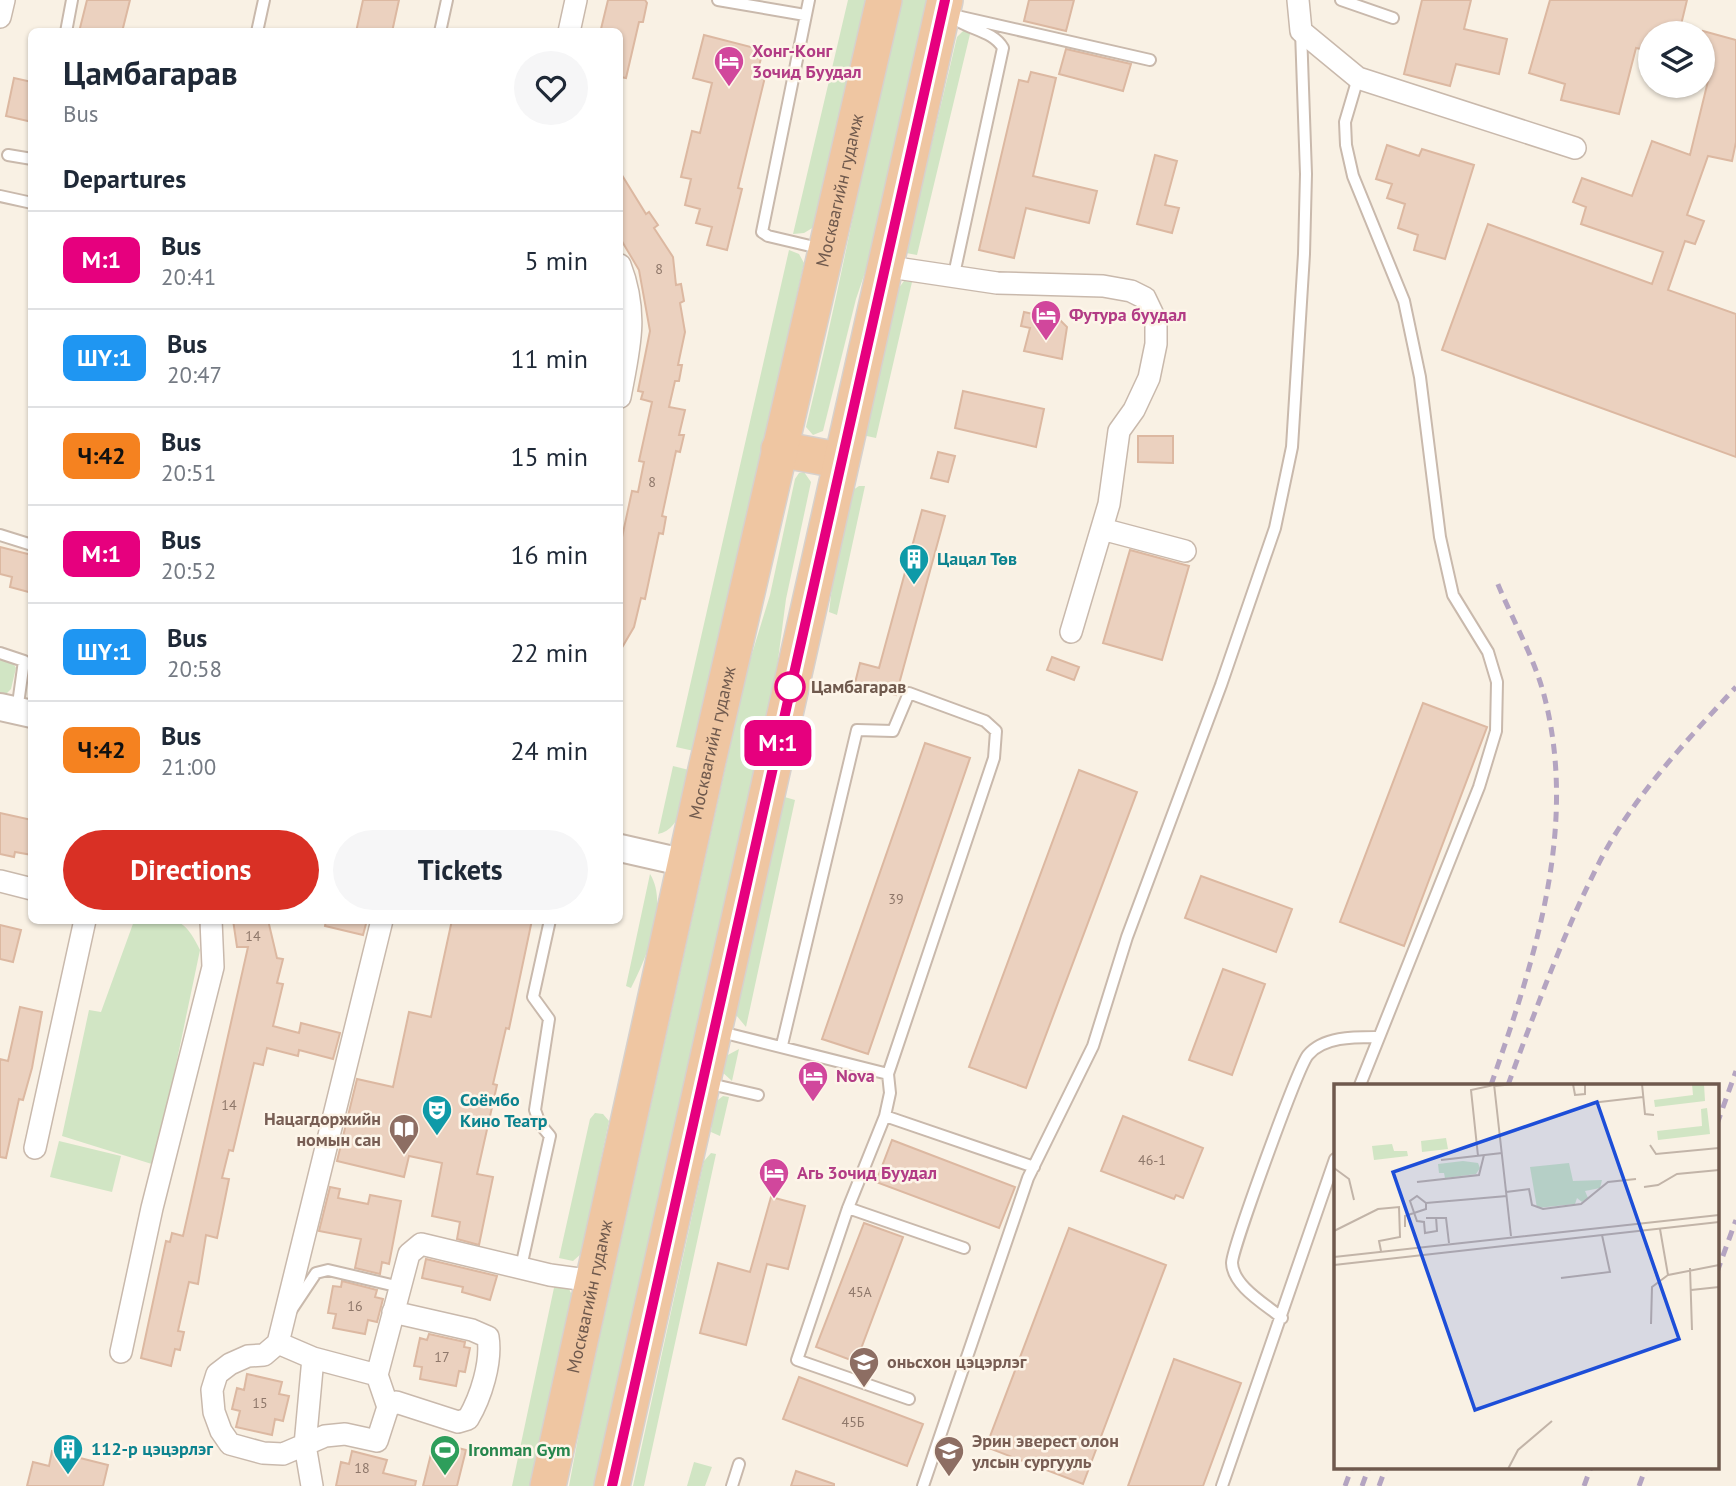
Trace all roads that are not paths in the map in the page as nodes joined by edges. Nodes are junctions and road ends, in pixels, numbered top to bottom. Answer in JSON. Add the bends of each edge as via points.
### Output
{"nodes":[{"id":1,"x":4,"y":0,"type":"edge"},
{"id":2,"x":72,"y":0,"type":"edge"},
{"id":3,"x":264,"y":0,"type":"edge"},
{"id":4,"x":447,"y":0,"type":"edge"},
{"id":5,"x":576,"y":0,"type":"edge"},
{"id":6,"x":718,"y":0,"type":"edge"},
{"id":7,"x":809,"y":0,"type":"edge"},
{"id":8,"x":884,"y":0,"type":"edge"},
{"id":9,"x":1298,"y":0,"type":"edge"},
{"id":10,"x":1340,"y":0,"type":"edge"},
{"id":11,"x":945,"y":9,"type":"edge"},
{"id":12,"x":805,"y":15,"type":"junction"},
{"id":13,"x":0,"y":17,"type":"edge"},
{"id":14,"x":1393,"y":18,"type":"dead end"},
{"id":15,"x":67,"y":28,"type":"edge"},
{"id":16,"x":258,"y":28,"type":"edge"},
{"id":17,"x":441,"y":28,"type":"edge"},
{"id":18,"x":570,"y":28,"type":"edge"},
{"id":19,"x":1301,"y":31,"type":"junction"},
{"id":20,"x":1150,"y":60,"type":"dead end"},
{"id":21,"x":1358,"y":78,"type":"junction"},
{"id":22,"x":1575,"y":148,"type":"dead end"},
{"id":23,"x":8,"y":155,"type":"dead end"},
{"id":24,"x":28,"y":158,"type":"edge"},
{"id":25,"x":0,"y":196,"type":"edge"},
{"id":26,"x":28,"y":202,"type":"edge"},
{"id":27,"x":826,"y":250,"type":"junction"},
{"id":28,"x":883,"y":266,"type":"junction"},
{"id":29,"x":623,"y":274,"type":"edge"},
{"id":30,"x":953,"y":279,"type":"junction"},
{"id":31,"x":623,"y":382,"type":"edge"},
{"id":32,"x":779,"y":449,"type":"junction"},
{"id":33,"x":838,"y":460,"type":"junction"},
{"id":34,"x":1102,"y":529,"type":"junction"},
{"id":35,"x":0,"y":535,"type":"edge"},
{"id":36,"x":28,"y":544,"type":"edge"},
{"id":37,"x":1185,"y":551,"type":"dead end"},
{"id":38,"x":1071,"y":632,"type":"dead end"},
{"id":39,"x":0,"y":653,"type":"edge"},
{"id":40,"x":16,"y":711,"type":"edge"},
{"id":41,"x":623,"y":849,"type":"edge"},
{"id":42,"x":686,"y":863,"type":"junction"},
{"id":43,"x":0,"y":881,"type":"edge"},
{"id":44,"x":28,"y":888,"type":"edge"},
{"id":45,"x":84,"y":924,"type":"edge"},
{"id":46,"x":211,"y":924,"type":"edge"},
{"id":47,"x":381,"y":924,"type":"edge"},
{"id":48,"x":549,"y":924,"type":"edge"},
{"id":49,"x":714,"y":1030,"type":"junction"},
{"id":50,"x":1379,"y":1037,"type":"junction"},
{"id":51,"x":782,"y":1045,"type":"junction"},
{"id":52,"x":888,"y":1073,"type":"junction"},
{"id":53,"x":702,"y":1082,"type":"junction"},
{"id":54,"x":1360,"y":1084,"type":"edge"},
{"id":55,"x":758,"y":1094,"type":"dead end"},
{"id":56,"x":885,"y":1116,"type":"junction"},
{"id":57,"x":35,"y":1148,"type":"dead end"},
{"id":58,"x":1334,"y":1162,"type":"edge"},
{"id":59,"x":1034,"y":1167,"type":"junction"},
{"id":60,"x":848,"y":1208,"type":"junction"},
{"id":61,"x":964,"y":1248,"type":"dead end"},
{"id":62,"x":521,"y":1267,"type":"junction"},
{"id":63,"x":594,"y":1281,"type":"junction"},
{"id":64,"x":400,"y":1287,"type":"junction"},
{"id":65,"x":393,"y":1312,"type":"junction"},
{"id":66,"x":1282,"y":1318,"type":"junction"},
{"id":67,"x":284,"y":1320,"type":"junction"},
{"id":68,"x":278,"y":1343,"type":"junction"},
{"id":69,"x":121,"y":1352,"type":"dead end"},
{"id":70,"x":313,"y":1358,"type":"junction"},
{"id":71,"x":377,"y":1375,"type":"junction"},
{"id":72,"x":909,"y":1399,"type":"dead end"},
{"id":73,"x":388,"y":1406,"type":"junction"},
{"id":74,"x":305,"y":1445,"type":"junction"},
{"id":75,"x":739,"y":1464,"type":"dead end"},
{"id":76,"x":312,"y":1486,"type":"edge"},
{"id":77,"x":548,"y":1486,"type":"edge"},
{"id":78,"x":612,"y":1486,"type":"edge"},
{"id":79,"x":732,"y":1486,"type":"edge"},
{"id":80,"x":923,"y":1486,"type":"edge"},
{"id":81,"x":1222,"y":1486,"type":"edge"}],
"edges":[{"from":1,"to":13,"type":"street"},
{"from":2,"to":15,"type":"lane"},
{"from":3,"to":16,"type":"lane"},
{"from":4,"to":17,"type":"lane"},
{"from":5,"to":18,"type":"street"},
{"from":6,"to":12,"type":"lane"},
{"from":7,"to":12,"type":"lane"},
{"from":8,"to":27,"type":"highway","name":"Москвагийн гудамж"},
{"from":9,"to":19,"type":"street"},
{"from":10,"to":14,"type":"lane"},
{"from":11,"to":20,"type":"lane"},
{"from":11,"to":28,"type":"highway"},
{"from":11,"to":30,"type":"lane","via":[[964,27],[999,41],[1003,48]]},
{"from":12,"to":27,"type":"lane","via":[[762,232]]},
{"from":19,"to":21,"type":"street"},
{"from":19,"to":59,"type":"lane","via":[[1304,254],[1292,447],[1283,495],[1266,555],[1127,937],[1096,1036]]},
{"from":21,"to":22,"type":"street"},
{"from":21,"to":50,"type":"lane","via":[[1345,122],[1353,176],[1404,301],[1453,596],[1488,652],[1497,682],[1496,731],[1479,787]]},
{"from":23,"to":24,"type":"lane"},
{"from":25,"to":26,"type":"lane"},
{"from":27,"to":32,"type":"highway","name":"Москвагийн гудамж"},
{"from":28,"to":30,"type":"street"},
{"from":28,"to":33,"type":"highway"},
{"from":29,"to":31,"type":"street","via":[[633,331]]},
{"from":30,"to":34,"type":"street","via":[[1103,286],[1145,298],[1156,321],[1156,344],[1149,378],[1119,431]]},
{"from":32,"to":33,"type":"highway"},
{"from":32,"to":42,"type":"highway","name":"Москвагийн гудамж"},
{"from":33,"to":49,"type":"highway"},
{"from":34,"to":37,"type":"street"},
{"from":34,"to":38,"type":"street"},
{"from":35,"to":36,"type":"lane"},
{"from":39,"to":40,"type":"lane","via":[[24,662]]},
{"from":41,"to":42,"type":"street"},
{"from":42,"to":63,"type":"highway","name":"Москвагийн гудамж"},
{"from":43,"to":44,"type":"street"},
{"from":45,"to":57,"type":"street"},
{"from":46,"to":69,"type":"street","via":[[213,967]]},
{"from":47,"to":67,"type":"street"},
{"from":48,"to":62,"type":"lane","via":[[533,998],[549,1019],[535,1110],[550,1136]]},
{"from":49,"to":51,"type":"lane"},
{"from":49,"to":53,"type":"highway"},
{"from":50,"to":54,"type":"lane"},
{"from":50,"to":66,"type":"lane","via":[[1342,1038],[1308,1055],[1240,1235],[1232,1262],[1236,1276]]},
{"from":51,"to":52,"type":"lane"},
{"from":51,"to":52,"type":"lane","via":[[857,730],[893,731],[909,693],[985,720],[997,735],[994,758]]},
{"from":52,"to":56,"type":"lane"},
{"from":53,"to":55,"type":"lane"},
{"from":53,"to":78,"type":"highway"},
{"from":56,"to":59,"type":"lane"},
{"from":56,"to":60,"type":"lane"},
{"from":58,"to":66,"type":"lane"},
{"from":59,"to":80,"type":"lane"},
{"from":60,"to":61,"type":"lane"},
{"from":60,"to":72,"type":"lane","via":[[797,1360]]},
{"from":62,"to":63,"type":"street"},
{"from":62,"to":64,"type":"street","via":[[421,1244],[409,1254]]},
{"from":63,"to":77,"type":"highway","name":"Москвагийн гудамж"},
{"from":64,"to":65,"type":"street"},
{"from":64,"to":67,"type":"lane","via":[[328,1270],[316,1273]]},
{"from":65,"to":71,"type":"street"},
{"from":65,"to":73,"type":"street","via":[[472,1330],[488,1337],[491,1351],[468,1419],[458,1422],[396,1402]]},
{"from":66,"to":81,"type":"lane"},
{"from":67,"to":68,"type":"street"},
{"from":68,"to":70,"type":"street"},
{"from":68,"to":74,"type":"street","via":[[264,1355],[248,1356],[217,1374],[212,1390],[214,1412],[230,1444],[283,1454]]},
{"from":70,"to":71,"type":"street"},
{"from":70,"to":74,"type":"street"},
{"from":71,"to":73,"type":"street"},
{"from":73,"to":74,"type":"street","via":[[377,1441],[345,1434]]},
{"from":74,"to":76,"type":"street"},
{"from":75,"to":79,"type":"lane"}]}
